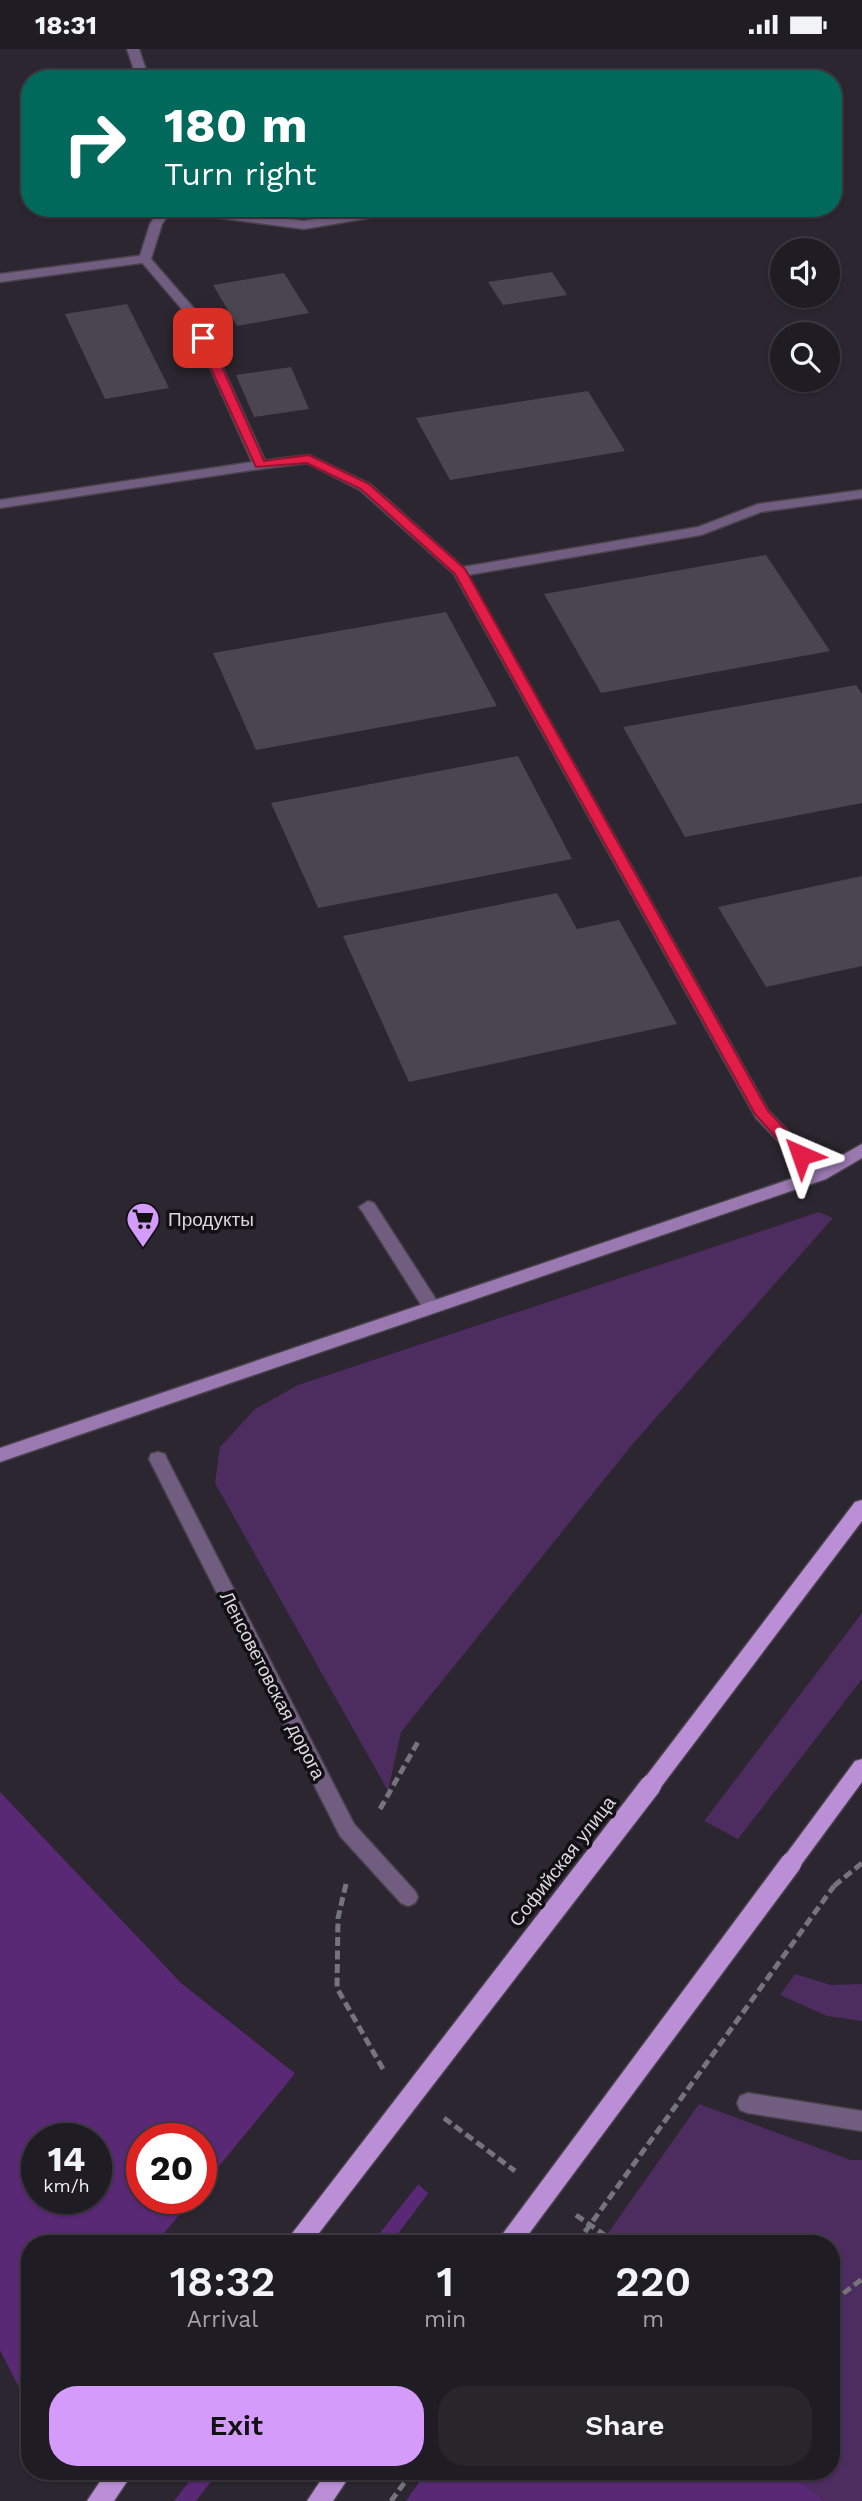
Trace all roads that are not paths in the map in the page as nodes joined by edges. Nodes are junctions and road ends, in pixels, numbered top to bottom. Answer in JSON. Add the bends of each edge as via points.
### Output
{"nodes":[{"id":1,"x":133,"y":49,"type":"edge"},
{"id":2,"x":140,"y":70,"type":"edge"},
{"id":3,"x":161,"y":217,"type":"edge"},
{"id":4,"x":243,"y":217,"type":"edge"},
{"id":5,"x":351,"y":217,"type":"edge"},
{"id":6,"x":145,"y":259,"type":"junction"},
{"id":7,"x":0,"y":278,"type":"edge"},
{"id":8,"x":260,"y":465,"type":"junction"},
{"id":9,"x":862,"y":493,"type":"edge"},
{"id":10,"x":0,"y":504,"type":"edge"},
{"id":11,"x":460,"y":572,"type":"junction"},
{"id":12,"x":862,"y":1150,"type":"edge"},
{"id":13,"x":820,"y":1175,"type":"junction"},
{"id":14,"x":368,"y":1207,"type":"dead end"},
{"id":15,"x":431,"y":1306,"type":"junction"},
{"id":16,"x":0,"y":1455,"type":"edge"},
{"id":17,"x":158,"y":1459,"type":"dead end"},
{"id":18,"x":862,"y":1507,"type":"edge"},
{"id":19,"x":862,"y":1767,"type":"edge"},
{"id":20,"x":408,"y":1897,"type":"dead end"},
{"id":21,"x":748,"y":2103,"type":"dead end"},
{"id":22,"x":862,"y":2121,"type":"edge"},
{"id":23,"x":304,"y":2235,"type":"edge"},
{"id":24,"x":515,"y":2235,"type":"edge"},
{"id":25,"x":115,"y":2480,"type":"edge"},
{"id":26,"x":334,"y":2480,"type":"edge"},
{"id":27,"x":99,"y":2501,"type":"edge"},
{"id":28,"x":318,"y":2501,"type":"edge"}],
"edges":[{"from":1,"to":2,"type":"street"},
{"from":3,"to":6,"type":"street"},
{"from":4,"to":5,"type":"street","via":[[304,225]]},
{"from":6,"to":7,"type":"street"},
{"from":6,"to":8,"type":"street","via":[[192,313]]},
{"from":8,"to":10,"type":"street"},
{"from":8,"to":11,"type":"street","via":[[309,459],[365,487]]},
{"from":9,"to":11,"type":"street","via":[[758,508],[701,531]]},
{"from":11,"to":13,"type":"street","via":[[762,1114]]},
{"from":12,"to":13,"type":"street"},
{"from":13,"to":15,"type":"street"},
{"from":14,"to":15,"type":"street"},
{"from":15,"to":16,"type":"street"},
{"from":17,"to":20,"type":"street","name":"Ленсоветовская дорога","via":[[347,1830]]},
{"from":18,"to":23,"type":"main road","name":"Софийская улица","bridge":true},
{"from":19,"to":24,"type":"main road","bridge":true},
{"from":21,"to":22,"type":"street"},
{"from":25,"to":27,"type":"main road"},
{"from":26,"to":28,"type":"main road"}]}
